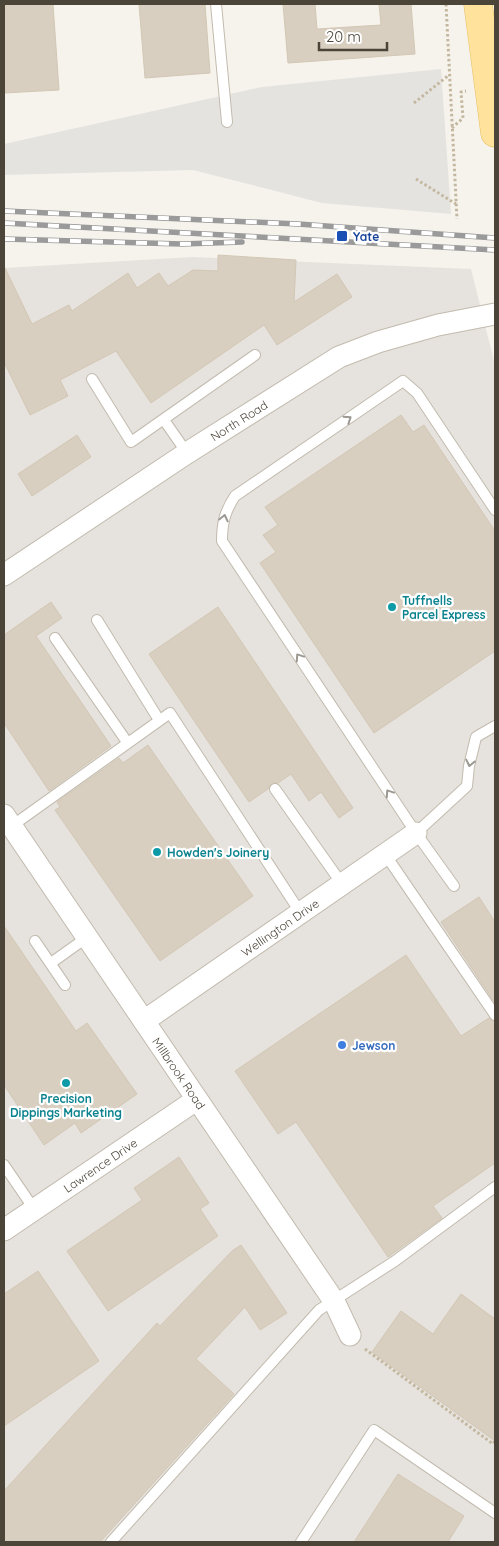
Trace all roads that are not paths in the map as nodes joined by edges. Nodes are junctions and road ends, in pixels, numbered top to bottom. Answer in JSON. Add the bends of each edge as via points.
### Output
{"nodes":[{"id":1,"x":216,"y":4,"type":"edge"},
{"id":2,"x":478,"y":4,"type":"edge"},
{"id":3,"x":227,"y":122,"type":"dead end"},
{"id":4,"x":495,"y":133,"type":"edge"},
{"id":5,"x":495,"y":314,"type":"edge"},
{"id":6,"x":255,"y":355,"type":"dead end"},
{"id":7,"x":92,"y":380,"type":"dead end"},
{"id":8,"x":164,"y":420,"type":"junction"},
{"id":9,"x":188,"y":453,"type":"junction"},
{"id":10,"x":495,"y":510,"type":"edge"},
{"id":11,"x":4,"y":575,"type":"edge"},
{"id":12,"x":97,"y":620,"type":"dead end"},
{"id":13,"x":55,"y":638,"type":"dead end"},
{"id":14,"x":159,"y":720,"type":"junction"},
{"id":15,"x":495,"y":726,"type":"edge"},
{"id":16,"x":127,"y":742,"type":"junction"},
{"id":17,"x":275,"y":789,"type":"dead end"},
{"id":18,"x":6,"y":824,"type":"edge"},
{"id":19,"x":416,"y":833,"type":"junction"},
{"id":20,"x":385,"y":854,"type":"junction"},
{"id":21,"x":342,"y":884,"type":"junction"},
{"id":22,"x":454,"y":886,"type":"dead end"},
{"id":23,"x":300,"y":912,"type":"junction"},
{"id":24,"x":86,"y":938,"type":"junction"},
{"id":25,"x":35,"y":941,"type":"dead end"},
{"id":26,"x":51,"y":963,"type":"junction"},
{"id":27,"x":66,"y":986,"type":"dead end"},
{"id":28,"x":495,"y":1015,"type":"edge"},
{"id":29,"x":144,"y":1020,"type":"junction"},
{"id":30,"x":196,"y":1100,"type":"junction"},
{"id":31,"x":4,"y":1165,"type":"edge"},
{"id":32,"x":495,"y":1186,"type":"edge"},
{"id":33,"x":34,"y":1210,"type":"junction"},
{"id":34,"x":4,"y":1230,"type":"edge"},
{"id":35,"x":334,"y":1302,"type":"junction"},
{"id":36,"x":350,"y":1335,"type":"dead end"},
{"id":37,"x":495,"y":1513,"type":"edge"},
{"id":38,"x":111,"y":1542,"type":"edge"},
{"id":39,"x":301,"y":1542,"type":"edge"}],
"edges":[{"from":1,"to":3,"type":"lane"},
{"from":2,"to":4,"type":"main road"},
{"from":5,"to":9,"type":"street","name":"North Road","via":[[438,324],[339,357]]},
{"from":6,"to":8,"type":"lane"},
{"from":7,"to":8,"type":"lane","via":[[131,442]]},
{"from":8,"to":9,"type":"lane"},
{"from":9,"to":11,"type":"street","name":"North Road"},
{"from":19,"to":10,"type":"lane","one_way":true,"via":[[222,541],[225,511],[235,496],[404,381],[417,393]]},
{"from":12,"to":14,"type":"lane"},
{"from":13,"to":16,"type":"lane"},
{"from":14,"to":16,"type":"lane"},
{"from":14,"to":23,"type":"lane","via":[[170,713]]},
{"from":15,"to":19,"type":"lane","one_way":true,"via":[[476,737],[467,786]]},
{"from":16,"to":18,"type":"lane"},
{"from":17,"to":21,"type":"lane"},
{"from":18,"to":24,"type":"street","name":"Millbrook Road"},
{"from":19,"to":20,"type":"street","name":"Wellington Drive"},
{"from":19,"to":22,"type":"lane"},
{"from":20,"to":21,"type":"street","name":"Wellington Drive"},
{"from":20,"to":28,"type":"lane"},
{"from":21,"to":23,"type":"street","name":"Wellington Drive"},
{"from":23,"to":29,"type":"street","name":"Wellington Drive"},
{"from":24,"to":26,"type":"lane"},
{"from":24,"to":29,"type":"street","name":"Millbrook Road"},
{"from":25,"to":26,"type":"lane"},
{"from":26,"to":27,"type":"lane"},
{"from":29,"to":30,"type":"street","name":"Millbrook Road"},
{"from":30,"to":33,"type":"street","name":"Lawrence Drive"},
{"from":30,"to":35,"type":"street","name":"Millbrook Road"},
{"from":31,"to":33,"type":"lane"},
{"from":32,"to":35,"type":"lane"},
{"from":33,"to":34,"type":"street","name":"Lawrence Drive"},
{"from":35,"to":36,"type":"street","name":"Millbrook Road"},
{"from":35,"to":38,"type":"lane","via":[[320,1310]]},
{"from":37,"to":39,"type":"lane","via":[[374,1430]]}]}
